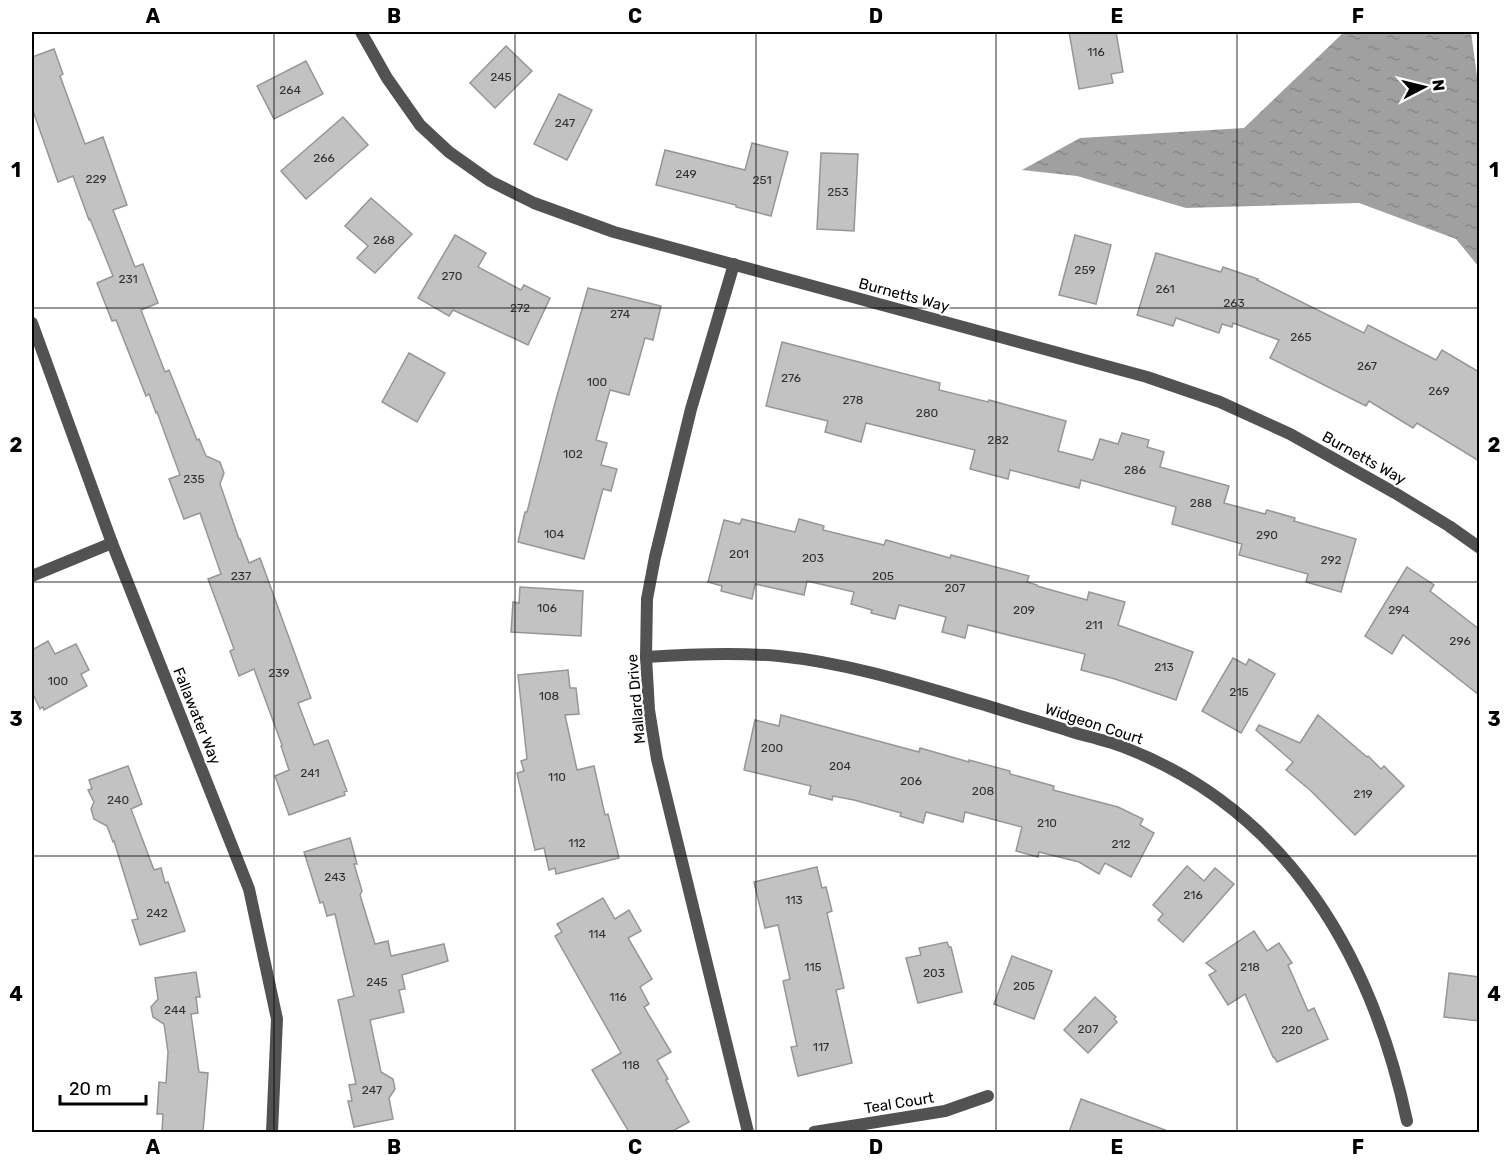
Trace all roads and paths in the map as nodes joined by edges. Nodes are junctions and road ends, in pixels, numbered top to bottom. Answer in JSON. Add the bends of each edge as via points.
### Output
{"nodes":[{"id":1,"x":361,"y":32,"type":"edge"},
{"id":2,"x":734,"y":264,"type":"junction"},
{"id":3,"x":32,"y":323,"type":"edge"},
{"id":4,"x":112,"y":543,"type":"junction"},
{"id":5,"x":1479,"y":548,"type":"edge"},
{"id":6,"x":32,"y":576,"type":"edge"},
{"id":7,"x":646,"y":657,"type":"junction"},
{"id":8,"x":988,"y":1096,"type":"dead end"},
{"id":9,"x":1407,"y":1121,"type":"dead end"},
{"id":10,"x":272,"y":1132,"type":"edge"},
{"id":11,"x":748,"y":1132,"type":"edge"},
{"id":12,"x":813,"y":1132,"type":"edge"}],
"edges":[{"from":1,"to":2,"type":"street","name":"Burnetts Way","via":[[420,125],[490,181],[534,203],[614,231]]},
{"from":2,"to":5,"type":"street","name":"Burnetts Way","via":[[1147,377],[1220,402],[1290,434],[1395,493]]},
{"from":2,"to":7,"type":"street","name":"Mallard Drive","via":[[691,409],[655,557],[647,599]]},
{"from":3,"to":4,"type":"street","name":"Fallawater Way"},
{"from":4,"to":6,"type":"street"},
{"from":4,"to":10,"type":"street","name":"Fallawater Way","via":[[249,890],[277,1019]]},
{"from":7,"to":9,"type":"street","name":"Widgeon Court","via":[[735,654],[845,666],[1126,747],[1182,774],[1226,803],[1266,838],[1294,869],[1329,919],[1360,975],[1384,1035]]},
{"from":7,"to":11,"type":"street","name":"Mallard Drive","via":[[657,759]]},
{"from":8,"to":12,"type":"street","name":"Teal Court","via":[[945,1111]]}]}
